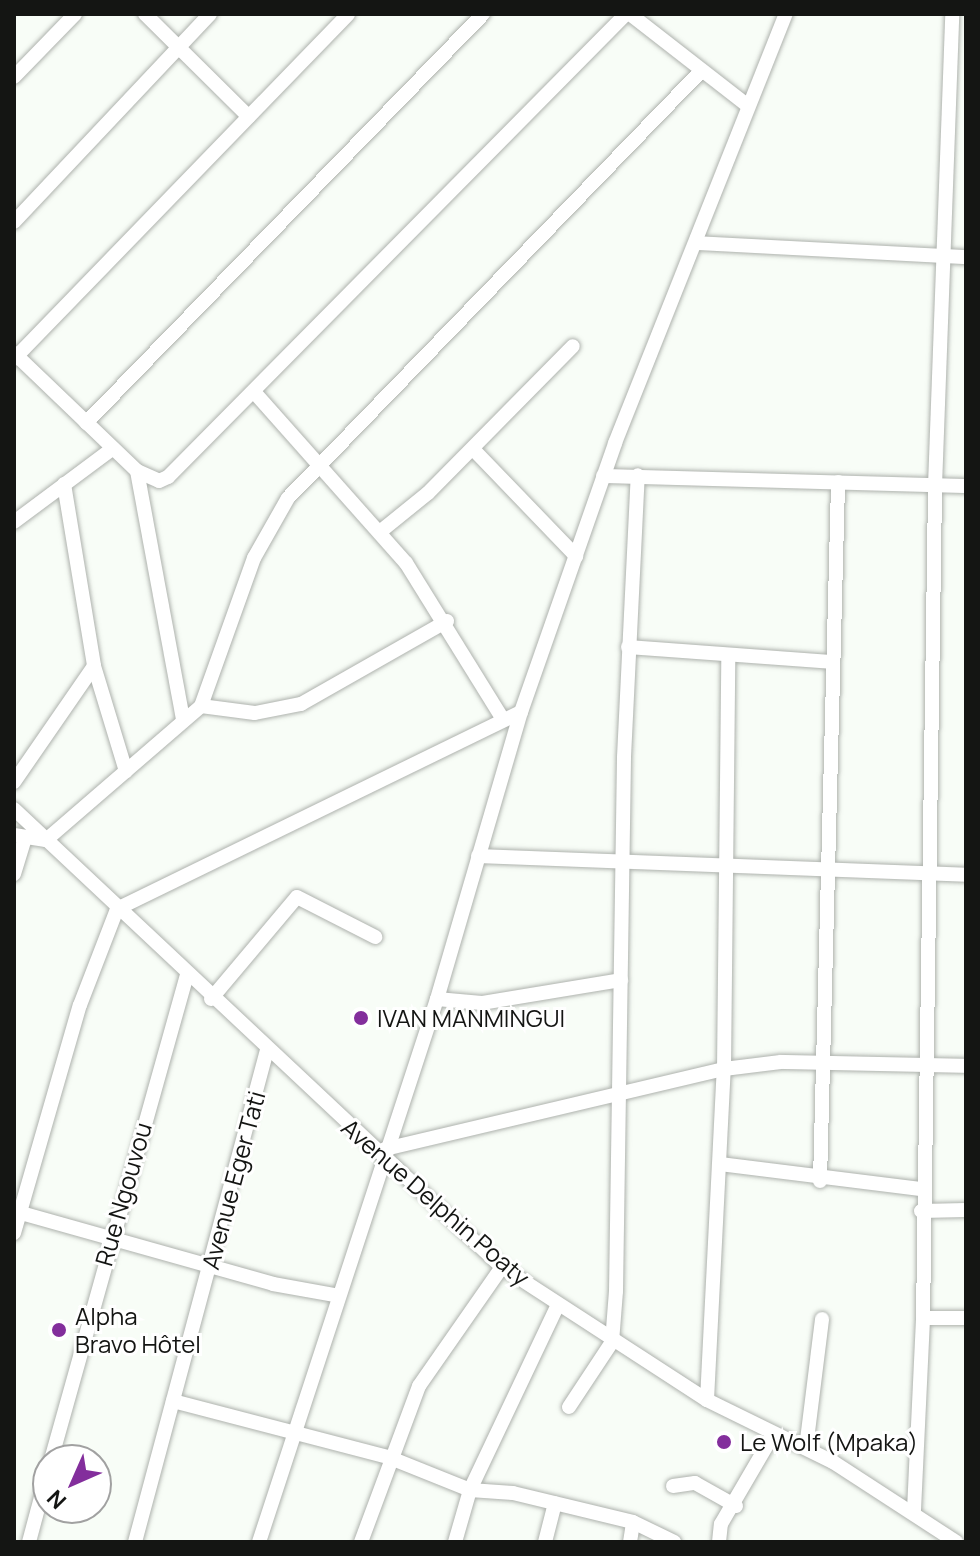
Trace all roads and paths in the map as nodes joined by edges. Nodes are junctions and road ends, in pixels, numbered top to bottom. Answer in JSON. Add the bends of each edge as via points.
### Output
{"nodes":[{"id":1,"x":75,"y":14,"type":"edge"},
{"id":2,"x":145,"y":14,"type":"edge"},
{"id":3,"x":210,"y":14,"type":"edge"},
{"id":4,"x":348,"y":14,"type":"edge"},
{"id":5,"x":483,"y":14,"type":"edge"},
{"id":6,"x":628,"y":14,"type":"edge"},
{"id":7,"x":786,"y":14,"type":"edge"},
{"id":8,"x":952,"y":14,"type":"edge"},
{"id":9,"x":179,"y":44,"type":"junction"},
{"id":10,"x":701,"y":71,"type":"junction"},
{"id":11,"x":14,"y":77,"type":"edge"},
{"id":12,"x":747,"y":105,"type":"junction"},
{"id":13,"x":249,"y":117,"type":"junction"},
{"id":14,"x":14,"y":222,"type":"edge"},
{"id":15,"x":696,"y":243,"type":"junction"},
{"id":16,"x":944,"y":256,"type":"junction"},
{"id":17,"x":966,"y":257,"type":"edge"},
{"id":18,"x":573,"y":346,"type":"dead end"},
{"id":19,"x":15,"y":356,"type":"edge"},
{"id":20,"x":255,"y":393,"type":"junction"},
{"id":21,"x":86,"y":423,"type":"junction"},
{"id":22,"x":112,"y":449,"type":"junction"},
{"id":23,"x":473,"y":449,"type":"junction"},
{"id":24,"x":320,"y":460,"type":"junction"},
{"id":25,"x":137,"y":471,"type":"junction"},
{"id":26,"x":638,"y":475,"type":"junction"},
{"id":27,"x":603,"y":476,"type":"junction"},
{"id":28,"x":838,"y":482,"type":"junction"},
{"id":29,"x":64,"y":484,"type":"junction"},
{"id":30,"x":935,"y":486,"type":"junction"},
{"id":31,"x":966,"y":486,"type":"edge"},
{"id":32,"x":14,"y":522,"type":"edge"},
{"id":33,"x":381,"y":531,"type":"junction"},
{"id":34,"x":576,"y":556,"type":"junction"},
{"id":35,"x":447,"y":621,"type":"junction"},
{"id":36,"x":628,"y":647,"type":"junction"},
{"id":37,"x":728,"y":657,"type":"junction"},
{"id":38,"x":830,"y":662,"type":"junction"},
{"id":39,"x":94,"y":666,"type":"junction"},
{"id":40,"x":201,"y":706,"type":"junction"},
{"id":41,"x":521,"y":712,"type":"junction"},
{"id":42,"x":502,"y":718,"type":"junction"},
{"id":43,"x":183,"y":720,"type":"junction"},
{"id":44,"x":126,"y":771,"type":"junction"},
{"id":45,"x":14,"y":782,"type":"edge"},
{"id":46,"x":14,"y":809,"type":"edge"},
{"id":47,"x":19,"y":836,"type":"edge"},
{"id":48,"x":46,"y":840,"type":"junction"},
{"id":49,"x":478,"y":856,"type":"junction"},
{"id":50,"x":622,"y":864,"type":"junction"},
{"id":51,"x":724,"y":864,"type":"junction"},
{"id":52,"x":830,"y":871,"type":"junction"},
{"id":53,"x":14,"y":874,"type":"edge"},
{"id":54,"x":930,"y":875,"type":"junction"},
{"id":55,"x":966,"y":875,"type":"edge"},
{"id":56,"x":117,"y":909,"type":"junction"},
{"id":57,"x":375,"y":937,"type":"dead end"},
{"id":58,"x":187,"y":975,"type":"junction"},
{"id":59,"x":621,"y":980,"type":"junction"},
{"id":60,"x":211,"y":999,"type":"junction"},
{"id":61,"x":437,"y":999,"type":"junction"},
{"id":62,"x":267,"y":1050,"type":"junction"},
{"id":63,"x":823,"y":1063,"type":"junction"},
{"id":64,"x":925,"y":1064,"type":"junction"},
{"id":65,"x":966,"y":1066,"type":"edge"},
{"id":66,"x":724,"y":1069,"type":"junction"},
{"id":67,"x":618,"y":1092,"type":"junction"},
{"id":68,"x":383,"y":1153,"type":"junction"},
{"id":69,"x":720,"y":1164,"type":"junction"},
{"id":70,"x":820,"y":1181,"type":"junction"},
{"id":71,"x":922,"y":1189,"type":"junction"},
{"id":72,"x":966,"y":1210,"type":"edge"},
{"id":73,"x":17,"y":1211,"type":"edge"},
{"id":74,"x":921,"y":1211,"type":"junction"},
{"id":75,"x":14,"y":1233,"type":"edge"},
{"id":76,"x":109,"y":1236,"type":"junction"},
{"id":77,"x":210,"y":1267,"type":"junction"},
{"id":78,"x":502,"y":1267,"type":"junction"},
{"id":79,"x":335,"y":1295,"type":"junction"},
{"id":80,"x":558,"y":1305,"type":"junction"},
{"id":81,"x":923,"y":1318,"type":"junction"},
{"id":82,"x":966,"y":1318,"type":"edge"},
{"id":83,"x":822,"y":1319,"type":"dead end"},
{"id":84,"x":612,"y":1342,"type":"junction"},
{"id":85,"x":707,"y":1400,"type":"junction"},
{"id":86,"x":173,"y":1401,"type":"junction"},
{"id":87,"x":569,"y":1407,"type":"dead end"},
{"id":88,"x":294,"y":1433,"type":"junction"},
{"id":89,"x":773,"y":1435,"type":"junction"},
{"id":90,"x":55,"y":1444,"type":"edge"},
{"id":91,"x":806,"y":1448,"type":"junction"},
{"id":92,"x":388,"y":1457,"type":"junction"},
{"id":93,"x":673,"y":1486,"type":"dead end"},
{"id":94,"x":470,"y":1490,"type":"junction"},
{"id":95,"x":555,"y":1503,"type":"junction"},
{"id":96,"x":736,"y":1506,"type":"junction"},
{"id":97,"x":914,"y":1510,"type":"junction"},
{"id":98,"x":633,"y":1522,"type":"junction"},
{"id":99,"x":135,"y":1542,"type":"edge"},
{"id":100,"x":259,"y":1542,"type":"edge"},
{"id":101,"x":361,"y":1542,"type":"edge"},
{"id":102,"x":455,"y":1542,"type":"edge"},
{"id":103,"x":545,"y":1542,"type":"edge"},
{"id":104,"x":630,"y":1542,"type":"edge"},
{"id":105,"x":674,"y":1542,"type":"edge"},
{"id":106,"x":719,"y":1542,"type":"edge"},
{"id":107,"x":956,"y":1542,"type":"edge"}],
"edges":[{"from":1,"to":11,"type":"street"},
{"from":2,"to":9,"type":"street"},
{"from":3,"to":9,"type":"street"},
{"from":4,"to":13,"type":"street"},
{"from":5,"to":21,"type":"street"},
{"from":6,"to":10,"type":"street"},
{"from":6,"to":20,"type":"street"},
{"from":7,"to":12,"type":"street"},
{"from":8,"to":16,"type":"street"},
{"from":9,"to":13,"type":"street"},
{"from":9,"to":14,"type":"street"},
{"from":10,"to":12,"type":"street"},
{"from":10,"to":24,"type":"street"},
{"from":12,"to":15,"type":"street"},
{"from":13,"to":19,"type":"street"},
{"from":15,"to":16,"type":"street"},
{"from":15,"to":27,"type":"street"},
{"from":16,"to":17,"type":"street"},
{"from":16,"to":30,"type":"street"},
{"from":18,"to":23,"type":"street"},
{"from":19,"to":21,"type":"street"},
{"from":20,"to":24,"type":"street"},
{"from":20,"to":25,"type":"street","via":[[168,477],[159,481]]},
{"from":21,"to":22,"type":"street"},
{"from":22,"to":25,"type":"street"},
{"from":22,"to":29,"type":"street"},
{"from":23,"to":33,"type":"street"},
{"from":23,"to":34,"type":"street"},
{"from":24,"to":33,"type":"street"},
{"from":24,"to":40,"type":"street","via":[[288,498],[260,545]]},
{"from":25,"to":43,"type":"street"},
{"from":26,"to":27,"type":"street"},
{"from":26,"to":28,"type":"street"},
{"from":26,"to":36,"type":"street"},
{"from":27,"to":34,"type":"street"},
{"from":28,"to":30,"type":"street"},
{"from":28,"to":38,"type":"street"},
{"from":29,"to":32,"type":"street"},
{"from":29,"to":39,"type":"street"},
{"from":30,"to":31,"type":"street"},
{"from":30,"to":54,"type":"street"},
{"from":33,"to":35,"type":"street"},
{"from":34,"to":41,"type":"street"},
{"from":35,"to":40,"type":"street","via":[[301,704],[255,713]]},
{"from":35,"to":42,"type":"street"},
{"from":36,"to":37,"type":"street"},
{"from":36,"to":50,"type":"street"},
{"from":37,"to":38,"type":"street"},
{"from":37,"to":51,"type":"street"},
{"from":38,"to":52,"type":"street"},
{"from":39,"to":44,"type":"street"},
{"from":39,"to":45,"type":"street"},
{"from":40,"to":43,"type":"street"},
{"from":41,"to":42,"type":"street"},
{"from":41,"to":49,"type":"street"},
{"from":42,"to":56,"type":"street"},
{"from":43,"to":44,"type":"street"},
{"from":44,"to":48,"type":"street"},
{"from":46,"to":48,"type":"street","name":"Avenue Delphin Poaty"},
{"from":47,"to":48,"type":"street"},
{"from":47,"to":53,"type":"street"},
{"from":48,"to":56,"type":"street","name":"Avenue Delphin Poaty"},
{"from":49,"to":50,"type":"street"},
{"from":49,"to":61,"type":"street"},
{"from":50,"to":51,"type":"street"},
{"from":50,"to":59,"type":"street"},
{"from":51,"to":52,"type":"street"},
{"from":51,"to":66,"type":"street"},
{"from":52,"to":54,"type":"street"},
{"from":52,"to":63,"type":"street"},
{"from":54,"to":55,"type":"street"},
{"from":54,"to":64,"type":"street"},
{"from":56,"to":58,"type":"street","name":"Avenue Delphin Poaty"},
{"from":56,"to":73,"type":"street","via":[[80,1005]]},
{"from":57,"to":60,"type":"street","via":[[297,897]]},
{"from":58,"to":60,"type":"street","name":"Avenue Delphin Poaty"},
{"from":58,"to":76,"type":"street","name":"Rue Ngouvou"},
{"from":59,"to":61,"type":"street","via":[[482,1003]]},
{"from":59,"to":67,"type":"street"},
{"from":60,"to":62,"type":"street","name":"Avenue Delphin Poaty"},
{"from":61,"to":68,"type":"street"},
{"from":62,"to":68,"type":"street","name":"Avenue Delphin Poaty"},
{"from":62,"to":77,"type":"street","name":"Avenue Eger Tati"},
{"from":63,"to":64,"type":"street"},
{"from":63,"to":66,"type":"street"},
{"from":63,"to":70,"type":"street"},
{"from":64,"to":65,"type":"street"},
{"from":64,"to":71,"type":"street"},
{"from":66,"to":67,"type":"street"},
{"from":66,"to":69,"type":"street"},
{"from":67,"to":68,"type":"street"},
{"from":67,"to":84,"type":"street"},
{"from":68,"to":78,"type":"street","name":"Avenue Delphin Poaty"},
{"from":68,"to":79,"type":"street"},
{"from":69,"to":70,"type":"street"},
{"from":69,"to":85,"type":"street"},
{"from":70,"to":71,"type":"street"},
{"from":71,"to":74,"type":"street"},
{"from":72,"to":74,"type":"street"},
{"from":73,"to":75,"type":"street"},
{"from":73,"to":76,"type":"street"},
{"from":74,"to":81,"type":"street"},
{"from":76,"to":77,"type":"street"},
{"from":76,"to":90,"type":"street","name":"Rue Ngouvou"},
{"from":77,"to":79,"type":"street"},
{"from":77,"to":86,"type":"street","name":"Avenue Eger Tati"},
{"from":78,"to":80,"type":"street","name":"Avenue Delphin Poaty"},
{"from":78,"to":92,"type":"street","via":[[419,1386]]},
{"from":79,"to":88,"type":"street"},
{"from":80,"to":84,"type":"street","name":"Avenue Delphin Poaty"},
{"from":80,"to":94,"type":"street"},
{"from":81,"to":82,"type":"street"},
{"from":81,"to":97,"type":"street"},
{"from":83,"to":91,"type":"street"},
{"from":84,"to":85,"type":"street","name":"Avenue Delphin Poaty"},
{"from":84,"to":87,"type":"street"},
{"from":85,"to":89,"type":"street","name":"Avenue Delphin Poaty"},
{"from":86,"to":88,"type":"street"},
{"from":86,"to":99,"type":"street","name":"Avenue Eger Tati"},
{"from":88,"to":92,"type":"street"},
{"from":88,"to":100,"type":"street"},
{"from":89,"to":91,"type":"street","name":"Avenue Delphin Poaty"},
{"from":89,"to":96,"type":"street"},
{"from":91,"to":97,"type":"street","name":"Avenue Delphin Poaty"},
{"from":92,"to":94,"type":"street"},
{"from":92,"to":101,"type":"street"},
{"from":93,"to":96,"type":"street","via":[[695,1483]]},
{"from":94,"to":95,"type":"street"},
{"from":94,"to":102,"type":"street"},
{"from":95,"to":98,"type":"street"},
{"from":95,"to":103,"type":"street"},
{"from":96,"to":106,"type":"street","via":[[721,1524]]},
{"from":97,"to":107,"type":"street","name":"Avenue Delphin Poaty"},
{"from":98,"to":104,"type":"street"},
{"from":98,"to":105,"type":"street"}]}
